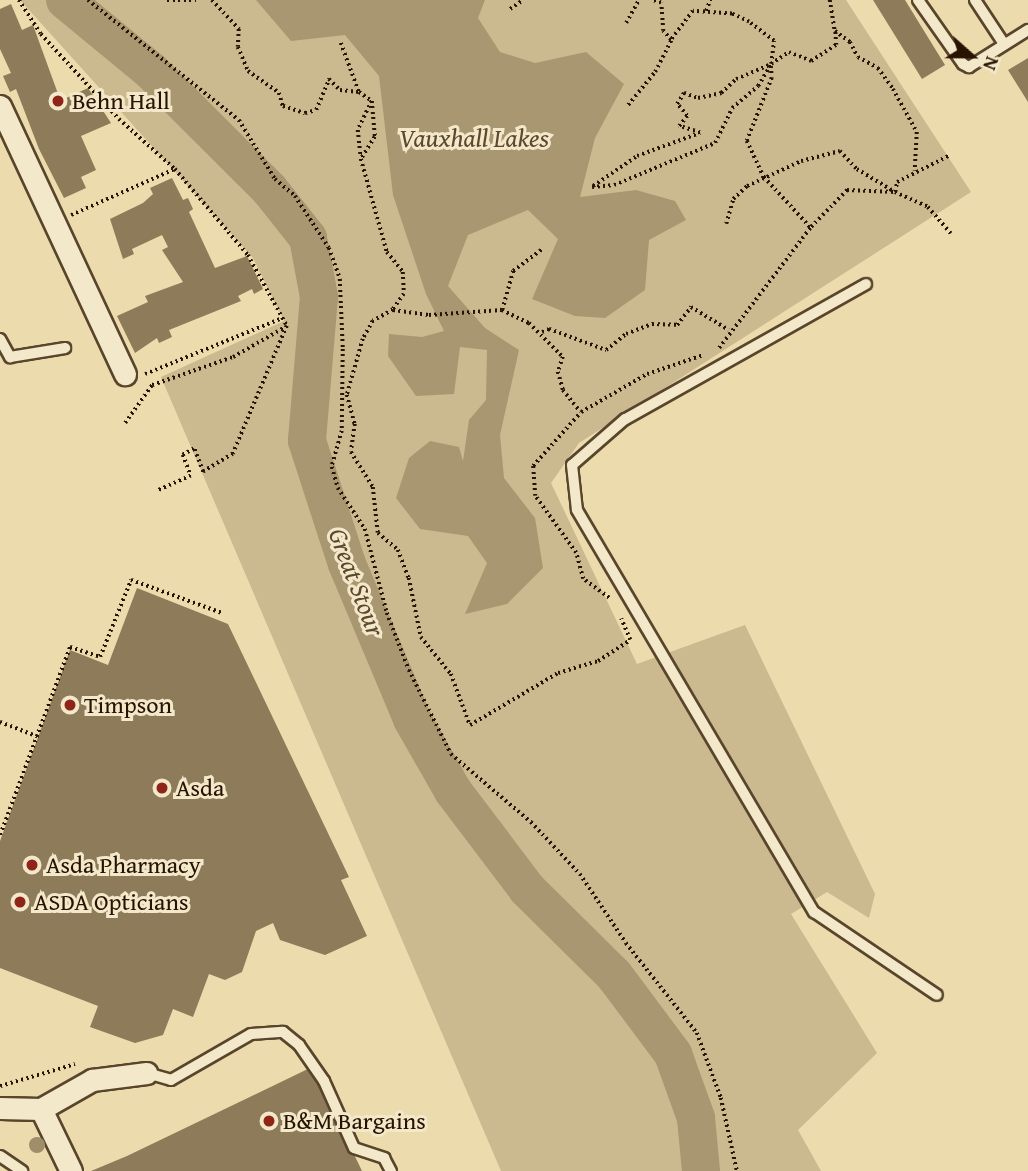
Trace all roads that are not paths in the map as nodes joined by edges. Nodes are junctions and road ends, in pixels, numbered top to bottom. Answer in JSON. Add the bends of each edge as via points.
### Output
{"nodes":[{"id":1,"x":918,"y":0,"type":"edge"},
{"id":2,"x":975,"y":0,"type":"edge"},
{"id":3,"x":1028,"y":30,"type":"edge"},
{"id":4,"x":1004,"y":44,"type":"junction"},
{"id":5,"x":0,"y":106,"type":"edge"},
{"id":6,"x":866,"y":284,"type":"dead end"},
{"id":7,"x":0,"y":339,"type":"edge"},
{"id":8,"x":65,"y":348,"type":"dead end"},
{"id":9,"x":125,"y":374,"type":"road end"},
{"id":10,"x":937,"y":995,"type":"dead end"},
{"id":11,"x":147,"y":1073,"type":"joint"},
{"id":12,"x":0,"y":1108,"type":"edge"},
{"id":13,"x":41,"y":1109,"type":"junction"},
{"id":14,"x":0,"y":1156,"type":"edge"},
{"id":15,"x":22,"y":1171,"type":"edge"},
{"id":16,"x":71,"y":1171,"type":"edge"},
{"id":17,"x":391,"y":1171,"type":"edge"}],
"edges":[{"from":1,"to":4,"type":"lane","via":[[963,64],[969,66]]},
{"from":2,"to":4,"type":"lane"},
{"from":3,"to":4,"type":"lane"},
{"from":5,"to":9,"type":"street"},
{"from":6,"to":10,"type":"lane","via":[[625,419],[572,464],[577,510],[814,912]]},
{"from":7,"to":8,"type":"lane","via":[[10,357]]},
{"from":11,"to":13,"type":"street","via":[[92,1080]]},
{"from":11,"to":17,"type":"lane","via":[[171,1080],[251,1034],[283,1032],[304,1051],[324,1081],[354,1147],[384,1158]]},
{"from":12,"to":13,"type":"street"},
{"from":13,"to":16,"type":"street"},
{"from":14,"to":15,"type":"lane"}]}
